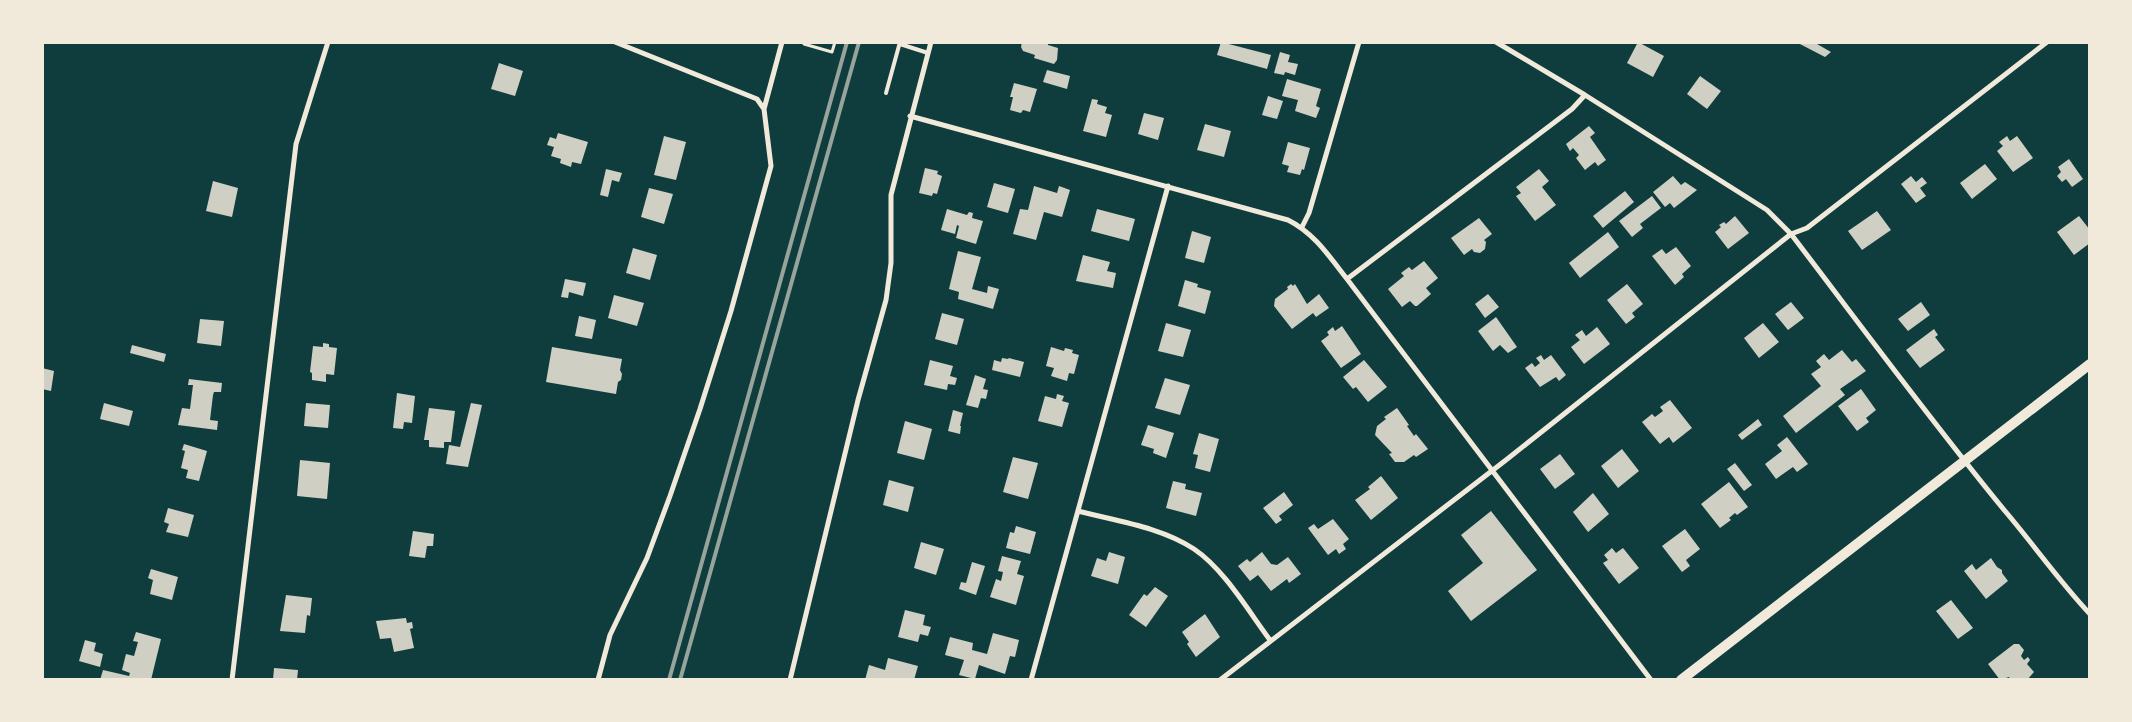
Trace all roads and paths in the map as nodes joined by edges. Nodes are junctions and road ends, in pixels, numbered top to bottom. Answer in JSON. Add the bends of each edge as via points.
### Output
{"nodes":[{"id":1,"x":328,"y":42,"type":"edge"},
{"id":2,"x":615,"y":42,"type":"edge"},
{"id":3,"x":782,"y":42,"type":"edge"},
{"id":4,"x":835,"y":42,"type":"edge"},
{"id":5,"x":931,"y":42,"type":"edge"},
{"id":6,"x":1360,"y":42,"type":"edge"},
{"id":7,"x":1496,"y":42,"type":"edge"},
{"id":8,"x":2047,"y":42,"type":"edge"},
{"id":9,"x":900,"y":43,"type":"edge"},
{"id":10,"x":804,"y":44,"type":"edge"},
{"id":11,"x":928,"y":53,"type":"junction"},
{"id":12,"x":886,"y":93,"type":"dead end"},
{"id":13,"x":1585,"y":96,"type":"junction"},
{"id":14,"x":764,"y":109,"type":"junction"},
{"id":15,"x":910,"y":116,"type":"junction"},
{"id":16,"x":1168,"y":186,"type":"junction"},
{"id":17,"x":1302,"y":227,"type":"junction"},
{"id":18,"x":1792,"y":234,"type":"junction"},
{"id":19,"x":1347,"y":279,"type":"junction"},
{"id":20,"x":2090,"y":364,"type":"edge"},
{"id":21,"x":1964,"y":461,"type":"junction"},
{"id":22,"x":1492,"y":471,"type":"junction"},
{"id":23,"x":1078,"y":511,"type":"junction"},
{"id":24,"x":2090,"y":614,"type":"edge"},
{"id":25,"x":1270,"y":640,"type":"junction"},
{"id":26,"x":790,"y":679,"type":"edge"},
{"id":27,"x":232,"y":680,"type":"edge"},
{"id":28,"x":598,"y":680,"type":"edge"},
{"id":29,"x":1031,"y":680,"type":"edge"},
{"id":30,"x":1220,"y":680,"type":"edge"},
{"id":31,"x":1651,"y":680,"type":"edge"},
{"id":32,"x":1681,"y":680,"type":"edge"}],
"edges":[{"from":1,"to":27,"type":"street","via":[[296,144]]},
{"from":2,"to":14,"type":"street","via":[[757,99]]},
{"from":3,"to":14,"type":"street"},
{"from":4,"to":10,"type":"path","via":[[832,52]]},
{"from":5,"to":11,"type":"street"},
{"from":6,"to":17,"type":"street"},
{"from":7,"to":13,"type":"street"},
{"from":8,"to":18,"type":"street","via":[[1807,228]]},
{"from":9,"to":11,"type":"lane"},
{"from":9,"to":12,"type":"lane"},
{"from":11,"to":15,"type":"street"},
{"from":13,"to":18,"type":"street","via":[[1767,210]]},
{"from":13,"to":19,"type":"street"},
{"from":14,"to":28,"type":"street","via":[[771,166],[731,311],[660,522],[647,558],[610,635]]},
{"from":15,"to":16,"type":"street"},
{"from":15,"to":26,"type":"street","via":[[891,194],[891,263],[886,300],[858,400]]},
{"from":16,"to":17,"type":"street","via":[[1288,220]]},
{"from":16,"to":23,"type":"street"},
{"from":17,"to":19,"type":"street"},
{"from":18,"to":21,"type":"street"},
{"from":18,"to":22,"type":"street"},
{"from":19,"to":22,"type":"street"},
{"from":20,"to":21,"type":"main road"},
{"from":21,"to":24,"type":"street","via":[[2064,587]]},
{"from":21,"to":32,"type":"main road"},
{"from":22,"to":25,"type":"street"},
{"from":22,"to":31,"type":"street"},
{"from":23,"to":25,"type":"street","via":[[1168,536],[1195,550],[1220,573]]},
{"from":23,"to":29,"type":"street"},
{"from":25,"to":30,"type":"street"}]}
